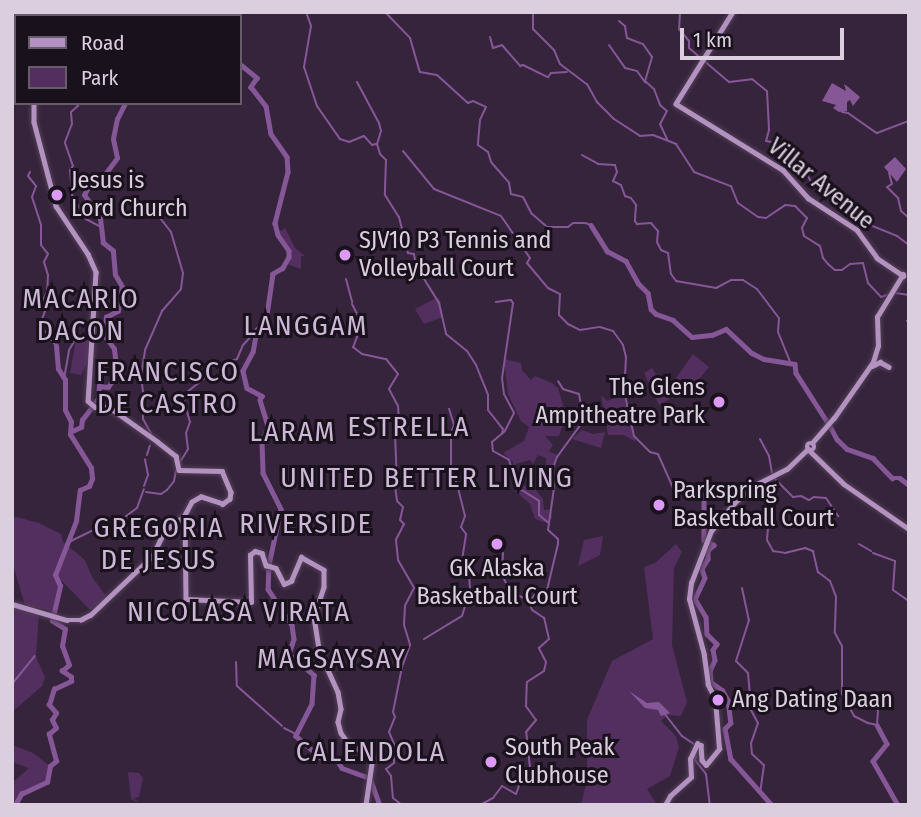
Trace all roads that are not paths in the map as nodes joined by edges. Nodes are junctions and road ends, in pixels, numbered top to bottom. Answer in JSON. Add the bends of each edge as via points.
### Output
{"nodes":[{"id":1,"x":733,"y":12,"type":"edge"},
{"id":2,"x":34,"y":105,"type":"edge"},
{"id":3,"x":878,"y":351,"type":"junction"},
{"id":4,"x":872,"y":367,"type":"junction"},
{"id":5,"x":889,"y":367,"type":"dead end"},
{"id":6,"x":829,"y":425,"type":"junction"},
{"id":7,"x":812,"y":447,"type":"junction"},
{"id":8,"x":184,"y":518,"type":"junction"},
{"id":9,"x":909,"y":528,"type":"edge"},
{"id":10,"x":14,"y":603,"type":"edge"},
{"id":11,"x":51,"y":615,"type":"junction"},
{"id":12,"x":366,"y":796,"type":"junction"},
{"id":13,"x":359,"y":805,"type":"edge"},
{"id":14,"x":366,"y":805,"type":"edge"},
{"id":15,"x":665,"y":805,"type":"edge"}],
"edges":[{"from":1,"to":3,"type":"main road","name":"Villar Avenue","via":[[676,104],[782,171],[813,204],[856,231],[876,259],[903,275],[876,320]]},
{"from":2,"to":8,"type":"main road","via":[[58,207],[97,271],[89,403],[109,407],[151,437],[176,456],[179,470],[218,470],[227,477],[228,501],[220,504],[199,497],[187,506]]},
{"from":3,"to":4,"type":"main road"},
{"from":3,"to":6,"type":"main road"},
{"from":4,"to":5,"type":"main road","via":[[880,362]]},
{"from":4,"to":6,"type":"main road"},
{"from":6,"to":7,"type":"main road"},
{"from":7,"to":9,"type":"main road","via":[[841,482]]},
{"from":7,"to":15,"type":"main road","via":[[745,493],[713,527],[707,541],[689,599],[715,699],[719,747],[706,765],[701,745],[697,745],[690,759],[691,777]]},
{"from":8,"to":11,"type":"main road","via":[[165,531],[154,554],[90,617]]},
{"from":8,"to":12,"type":"main road","via":[[186,599],[251,602],[250,553],[261,552],[286,584],[301,557],[324,569],[315,627],[319,654],[341,705],[341,733],[349,744],[373,757]]},
{"from":10,"to":11,"type":"main road"},
{"from":10,"to":11,"type":"main road"},
{"from":12,"to":13,"type":"main road"},
{"from":12,"to":14,"type":"main road"}]}
